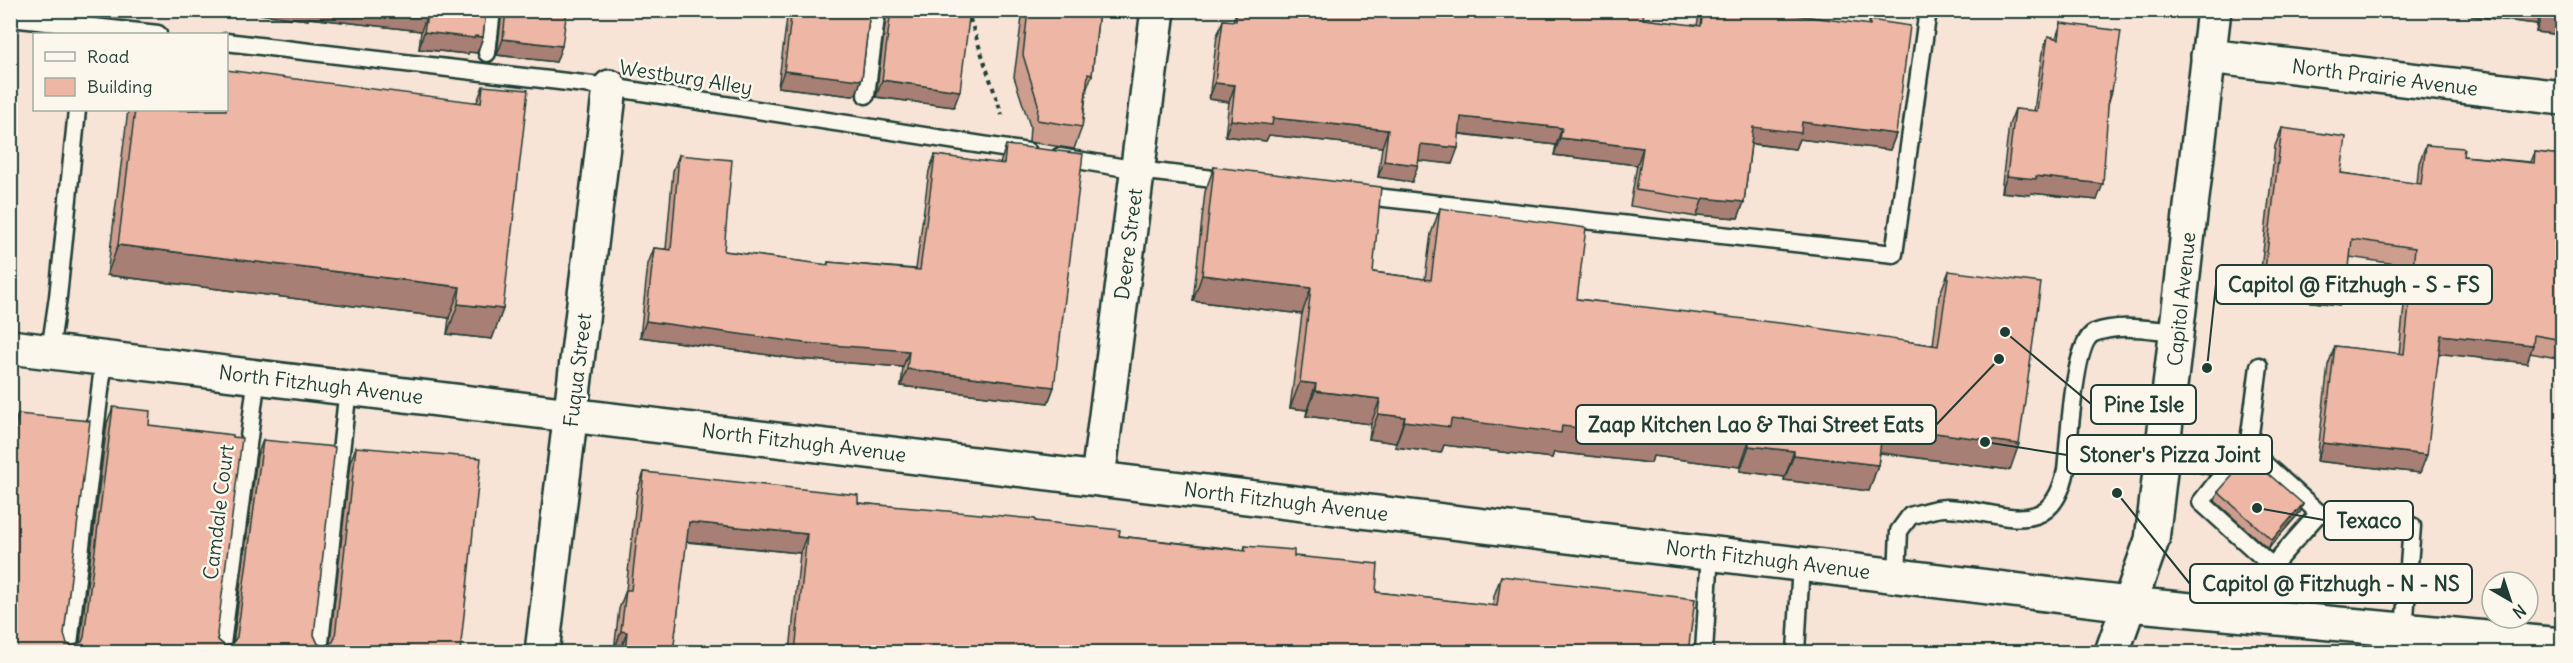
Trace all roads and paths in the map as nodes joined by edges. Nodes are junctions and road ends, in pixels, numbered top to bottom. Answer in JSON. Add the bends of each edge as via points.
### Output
{"nodes":[{"id":1,"x":492,"y":10,"type":"edge"},
{"id":2,"x":877,"y":10,"type":"edge"},
{"id":3,"x":967,"y":10,"type":"edge"},
{"id":4,"x":1158,"y":10,"type":"edge"},
{"id":5,"x":1928,"y":10,"type":"edge"},
{"id":6,"x":2214,"y":10,"type":"edge"},
{"id":7,"x":10,"y":18,"type":"edge"},
{"id":8,"x":84,"y":30,"type":"edge"},
{"id":9,"x":140,"y":33,"type":"edge"},
{"id":10,"x":228,"y":42,"type":"edge"},
{"id":11,"x":487,"y":53,"type":"dead end"},
{"id":12,"x":2208,"y":56,"type":"junction"},
{"id":13,"x":610,"y":87,"type":"junction"},
{"id":14,"x":866,"y":95,"type":"dead end"},
{"id":15,"x":2562,"y":98,"type":"edge"},
{"id":16,"x":76,"y":111,"type":"edge"},
{"id":17,"x":1002,"y":115,"type":"dead end"},
{"id":18,"x":1138,"y":170,"type":"junction"},
{"id":19,"x":1252,"y":183,"type":"edge"},
{"id":20,"x":1335,"y":192,"type":"edge"},
{"id":21,"x":2177,"y":332,"type":"junction"},
{"id":22,"x":10,"y":346,"type":"edge"},
{"id":23,"x":50,"y":351,"type":"junction"},
{"id":24,"x":104,"y":358,"type":"junction"},
{"id":25,"x":2259,"y":366,"type":"dead end"},
{"id":26,"x":257,"y":376,"type":"junction"},
{"id":27,"x":348,"y":388,"type":"junction"},
{"id":28,"x":571,"y":414,"type":"junction"},
{"id":29,"x":2248,"y":449,"type":"junction"},
{"id":30,"x":2163,"y":455,"type":"junction"},
{"id":31,"x":2227,"y":469,"type":"junction"},
{"id":32,"x":1098,"y":478,"type":"junction"},
{"id":33,"x":2319,"y":513,"type":"junction"},
{"id":34,"x":1710,"y":552,"type":"junction"},
{"id":35,"x":1801,"y":563,"type":"junction"},
{"id":36,"x":2272,"y":566,"type":"junction"},
{"id":37,"x":1897,"y":575,"type":"junction"},
{"id":38,"x":2128,"y":604,"type":"junction"},
{"id":39,"x":2266,"y":617,"type":"junction"},
{"id":40,"x":2404,"y":630,"type":"junction"},
{"id":41,"x":2562,"y":645,"type":"edge"},
{"id":42,"x":68,"y":652,"type":"edge"},
{"id":43,"x":221,"y":652,"type":"edge"},
{"id":44,"x":319,"y":652,"type":"edge"},
{"id":45,"x":542,"y":652,"type":"edge"},
{"id":46,"x":1704,"y":652,"type":"edge"},
{"id":47,"x":1796,"y":652,"type":"edge"},
{"id":48,"x":2112,"y":652,"type":"edge"}],
"edges":[{"from":1,"to":11,"type":"lane"},
{"from":2,"to":14,"type":"lane"},
{"from":3,"to":17,"type":"path"},
{"from":4,"to":18,"type":"street","name":"Deere Street"},
{"from":5,"to":20,"type":"lane","via":[[1894,254]]},
{"from":6,"to":12,"type":"street","name":"Capitol Avenue"},
{"from":7,"to":8,"type":"lane"},
{"from":8,"to":9,"type":"lane"},
{"from":10,"to":13,"type":"lane","name":"Westburg Alley"},
{"from":12,"to":15,"type":"street","name":"North Prairie Avenue"},
{"from":12,"to":21,"type":"street","name":"Capitol Avenue"},
{"from":13,"to":18,"type":"lane","name":"Westburg Alley"},
{"from":13,"to":28,"type":"street","name":"Fuqua Street"},
{"from":16,"to":23,"type":"lane"},
{"from":18,"to":19,"type":"lane","name":"Westburg Alley"},
{"from":18,"to":32,"type":"street","name":"Deere Street"},
{"from":21,"to":30,"type":"street","name":"Capitol Avenue"},
{"from":21,"to":37,"type":"lane","via":[[2122,328],[2086,339],[2078,362],[2066,470],[2054,504],[2044,513],[2025,518],[1944,508],[1910,516],[1899,531]]},
{"from":22,"to":23,"type":"street","name":"North Fitzhugh Avenue"},
{"from":23,"to":24,"type":"street","name":"North Fitzhugh Avenue"},
{"from":24,"to":26,"type":"street","name":"North Fitzhugh Avenue"},
{"from":24,"to":42,"type":"lane"},
{"from":25,"to":29,"type":"lane"},
{"from":26,"to":27,"type":"street","name":"North Fitzhugh Avenue"},
{"from":26,"to":43,"type":"lane","name":"Camdale Court"},
{"from":27,"to":28,"type":"street","name":"North Fitzhugh Avenue"},
{"from":27,"to":44,"type":"lane"},
{"from":28,"to":32,"type":"street","name":"North Fitzhugh Avenue"},
{"from":28,"to":45,"type":"street","name":"Fuqua Street"},
{"from":29,"to":31,"type":"lane"},
{"from":29,"to":33,"type":"lane"},
{"from":30,"to":31,"type":"lane"},
{"from":30,"to":38,"type":"street","name":"Capitol Avenue","via":[[2152,540]]},
{"from":31,"to":36,"type":"lane","via":[[2201,502]]},
{"from":32,"to":34,"type":"street","name":"North Fitzhugh Avenue"},
{"from":33,"to":36,"type":"lane"},
{"from":33,"to":40,"type":"lane","via":[[2412,526]]},
{"from":34,"to":35,"type":"street","name":"North Fitzhugh Avenue"},
{"from":34,"to":46,"type":"lane"},
{"from":35,"to":37,"type":"street","name":"North Fitzhugh Avenue"},
{"from":35,"to":47,"type":"lane"},
{"from":36,"to":39,"type":"lane"},
{"from":37,"to":38,"type":"street","name":"North Fitzhugh Avenue"},
{"from":38,"to":39,"type":"street","name":"North Fitzhugh Avenue"},
{"from":38,"to":48,"type":"street","name":"Capitol Avenue"},
{"from":39,"to":40,"type":"street","name":"North Fitzhugh Avenue"},
{"from":40,"to":41,"type":"street","name":"North Fitzhugh Avenue"}]}
